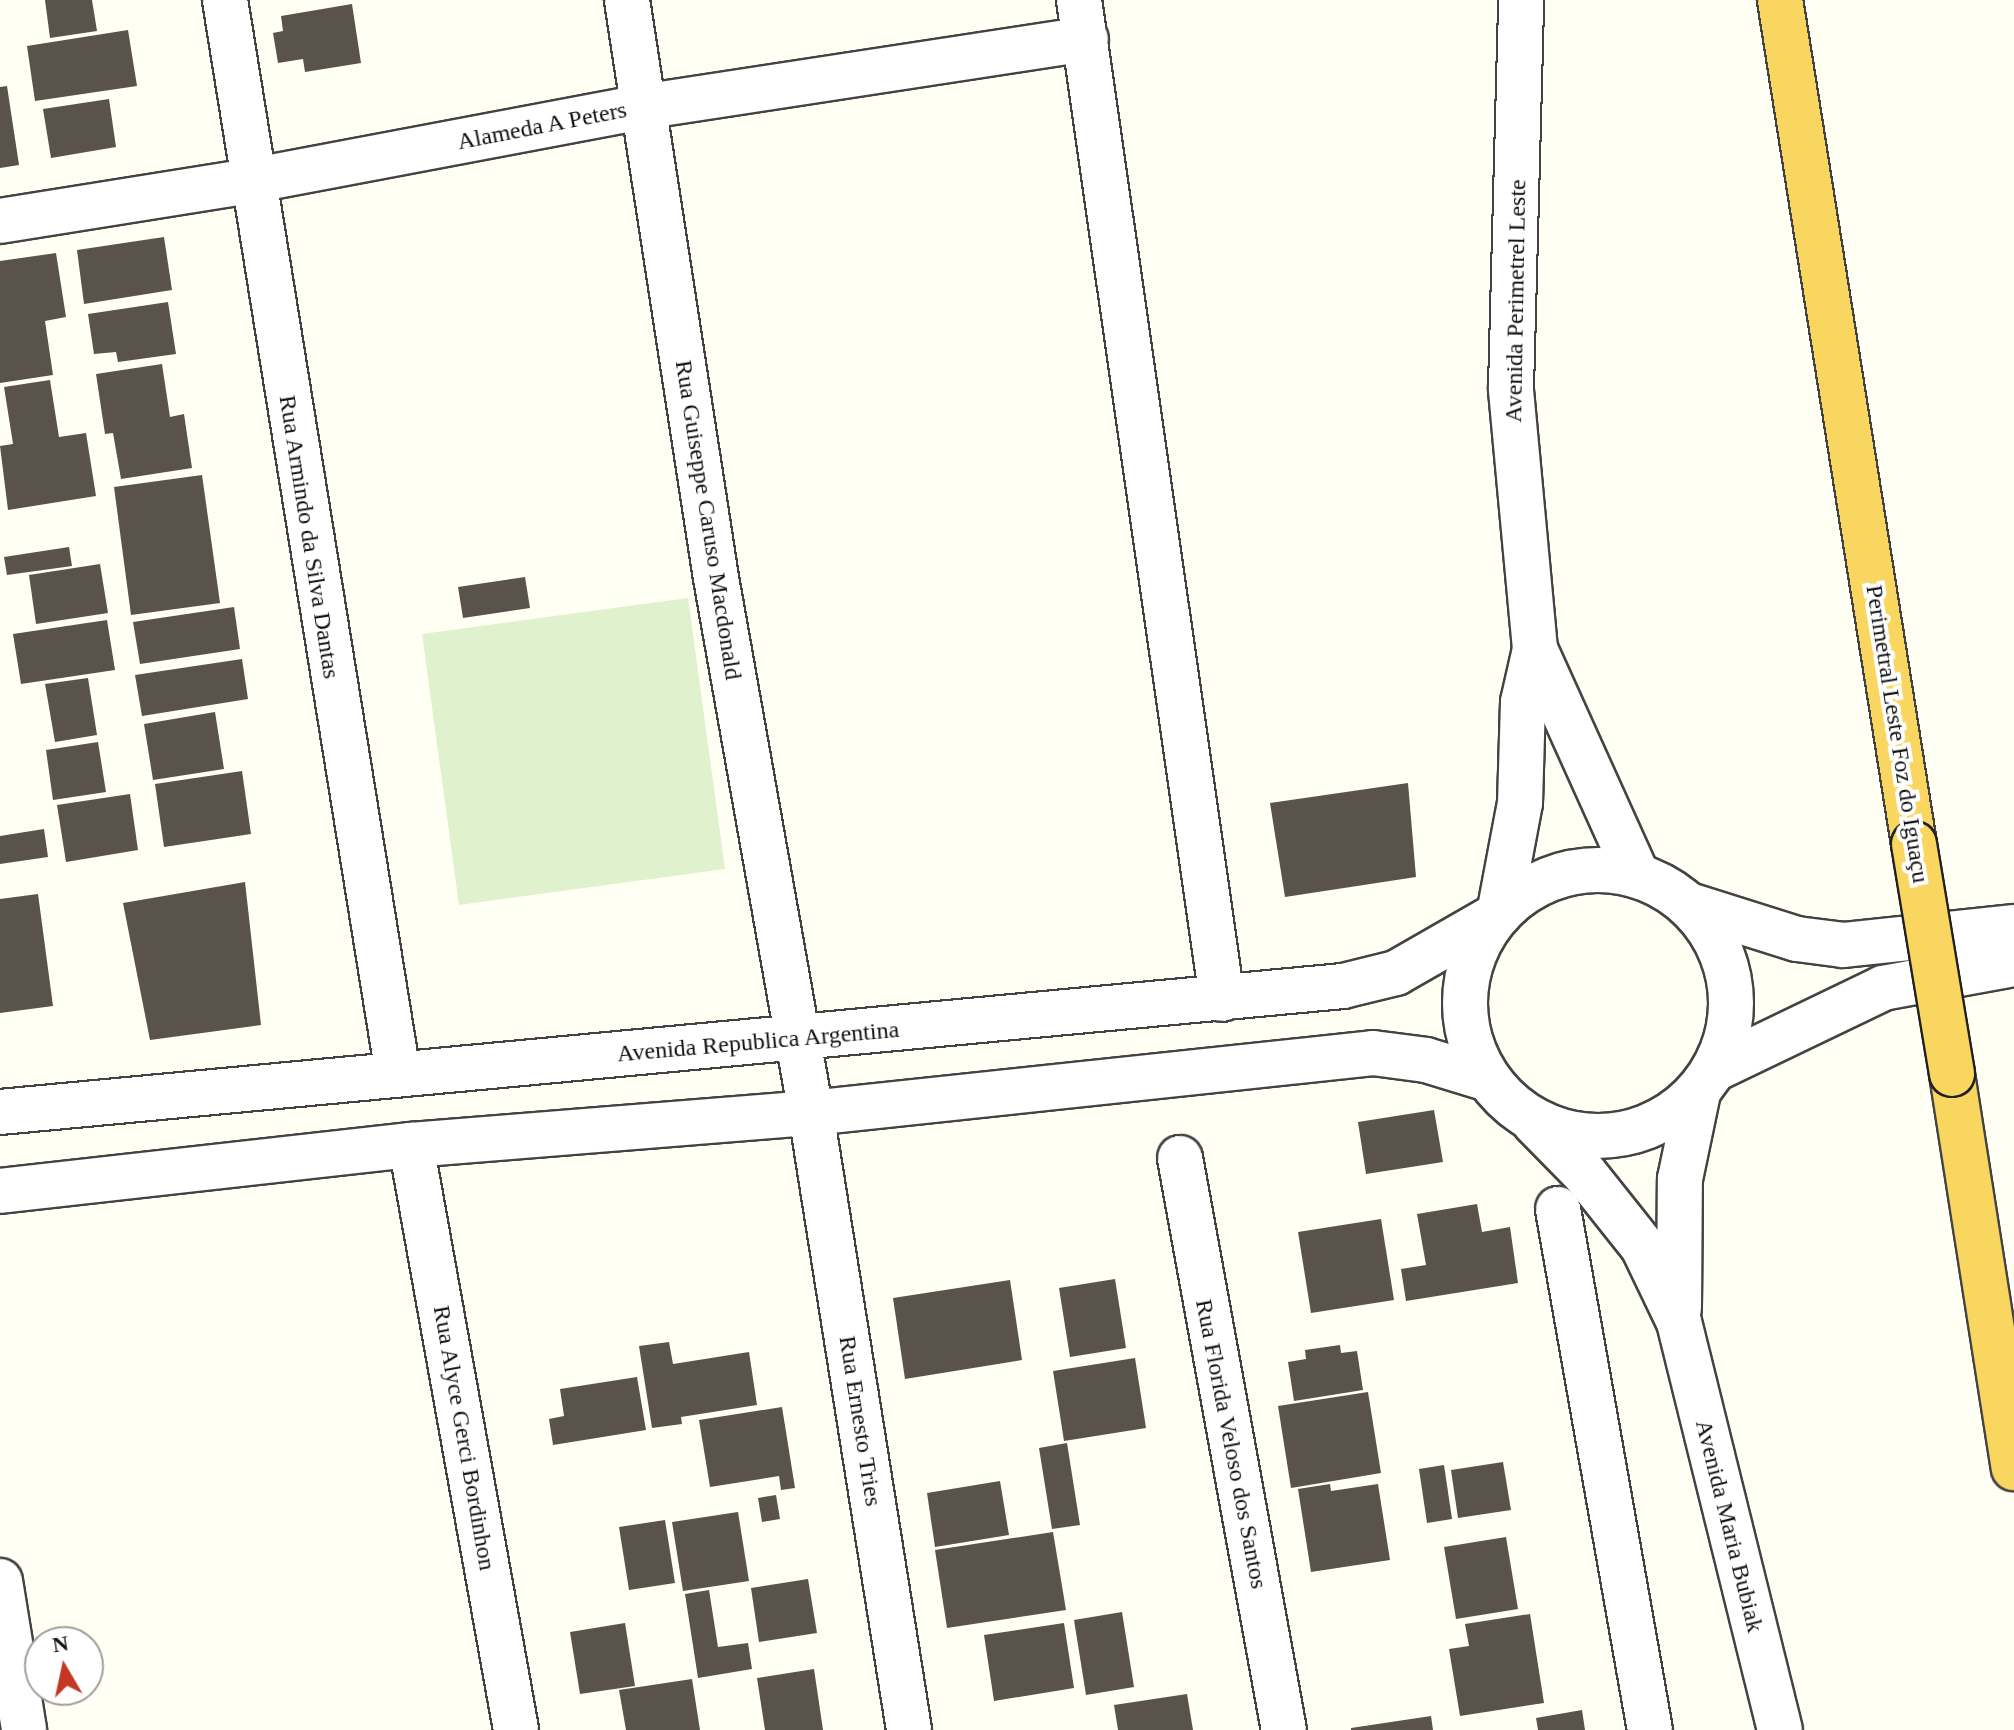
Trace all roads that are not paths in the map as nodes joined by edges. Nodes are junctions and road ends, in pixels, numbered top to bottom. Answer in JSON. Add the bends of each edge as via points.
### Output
{"nodes":[{"id":1,"x":225,"y":0,"type":"edge"},
{"id":2,"x":627,"y":0,"type":"edge"},
{"id":3,"x":1521,"y":0,"type":"edge"},
{"id":4,"x":1780,"y":0,"type":"edge"},
{"id":5,"x":1083,"y":20,"type":"edge"},
{"id":6,"x":642,"y":107,"type":"junction"},
{"id":7,"x":255,"y":180,"type":"junction"},
{"id":8,"x":0,"y":221,"type":"edge"},
{"id":9,"x":1535,"y":649,"type":"junction"},
{"id":10,"x":1637,"y":875,"type":"junction"},
{"id":11,"x":1689,"y":905,"type":"junction"},
{"id":12,"x":1499,"y":914,"type":"junction"},
{"id":13,"x":2014,"y":927,"type":"edge"},
{"id":14,"x":2014,"y":964,"type":"edge"},
{"id":15,"x":1222,"y":999,"type":"junction"},
{"id":16,"x":797,"y":1039,"type":"junction"},
{"id":17,"x":398,"y":1074,"type":"junction"},
{"id":18,"x":1488,"y":1079,"type":"junction"},
{"id":19,"x":1706,"y":1081,"type":"junction"},
{"id":20,"x":0,"y":1112,"type":"edge"},
{"id":21,"x":811,"y":1113,"type":"junction"},
{"id":22,"x":1532,"y":1120,"type":"junction"},
{"id":23,"x":411,"y":1145,"type":"junction"},
{"id":24,"x":1180,"y":1158,"type":"dead end"},
{"id":25,"x":0,"y":1191,"type":"edge"},
{"id":26,"x":1558,"y":1209,"type":"dead end"},
{"id":27,"x":1679,"y":1322,"type":"junction"},
{"id":28,"x":2014,"y":1468,"type":"edge"},
{"id":29,"x":0,"y":1581,"type":"edge"},
{"id":30,"x":24,"y":1730,"type":"edge"},
{"id":31,"x":516,"y":1730,"type":"edge"},
{"id":32,"x":909,"y":1730,"type":"edge"},
{"id":33,"x":1284,"y":1730,"type":"edge"},
{"id":34,"x":1650,"y":1730,"type":"edge"},
{"id":35,"x":1780,"y":1730,"type":"edge"}],
"edges":[{"from":1,"to":7,"type":"street","name":"Rua Armindo da Silva Dantas"},
{"from":2,"to":6,"type":"street","name":"Rua Guiseppe Caruso Macdonald"},
{"from":3,"to":9,"type":"street","name":"Avenida Perimetrel Leste","via":[[1511,388]]},
{"from":4,"to":28,"type":"highway","name":"Perimetral Leste Foz do Iguaçu","bridge":true},
{"from":5,"to":6,"type":"street","name":"Alameda A Peters"},
{"from":5,"to":15,"type":"street"},
{"from":6,"to":7,"type":"street","name":"Alameda A Peters"},
{"from":6,"to":16,"type":"street","name":"Rua Guiseppe Caruso Macdonald","via":[[716,578]]},
{"from":7,"to":8,"type":"street","name":"Alameda A Peters"},
{"from":7,"to":17,"type":"street","name":"Rua Armindo da Silva Dantas"},
{"from":9,"to":10,"type":"street","name":"Avenida Perimetrel Leste"},
{"from":9,"to":12,"type":"street","name":"Avenida Perimetrel Leste","via":[[1523,702],[1520,803]]},
{"from":10,"to":11,"type":"street"},
{"from":10,"to":12,"type":"street","via":[[1577,872],[1549,880]]},
{"from":11,"to":13,"type":"street","via":[[1797,939],[1843,945]]},
{"from":11,"to":19,"type":"street","via":[[1709,927],[1731,982],[1727,1042]]},
{"from":12,"to":15,"type":"street","name":"Avenida Republica Argentina","via":[[1396,973],[1343,986]]},
{"from":12,"to":18,"type":"street","via":[[1481,938],[1464,995],[1466,1025]]},
{"from":14,"to":19,"type":"street","via":[[1883,988]]},
{"from":15,"to":16,"type":"street","name":"Avenida Republica Argentina"},
{"from":16,"to":17,"type":"street","name":"Avenida Republica Argentina"},
{"from":16,"to":21,"type":"street","name":"Rua Guiseppe Caruso Macdonald"},
{"from":17,"to":20,"type":"street","name":"Avenida Republica Argentina"},
{"from":18,"to":21,"type":"street","via":[[1426,1060],[1373,1053]]},
{"from":18,"to":22,"type":"street"},
{"from":19,"to":22,"type":"street","via":[[1675,1113],[1620,1135],[1590,1137]]},
{"from":19,"to":27,"type":"street","name":"Avenida Maria Bubiak","via":[[1680,1179]]},
{"from":21,"to":23,"type":"street"},
{"from":21,"to":32,"type":"street","name":"Rua Ernesto Tries"},
{"from":22,"to":27,"type":"street","name":"Avenida Maria Bubiak","via":[[1585,1174],[1643,1247]]},
{"from":23,"to":25,"type":"street"},
{"from":23,"to":31,"type":"street","name":"Rua Alyce Gerci Bordinhon"},
{"from":24,"to":33,"type":"street","name":"Rua Florida Veloso dos Santos"},
{"from":26,"to":34,"type":"street"},
{"from":27,"to":35,"type":"street","name":"Avenida Maria Bubiak"},
{"from":29,"to":30,"type":"street"}]}
